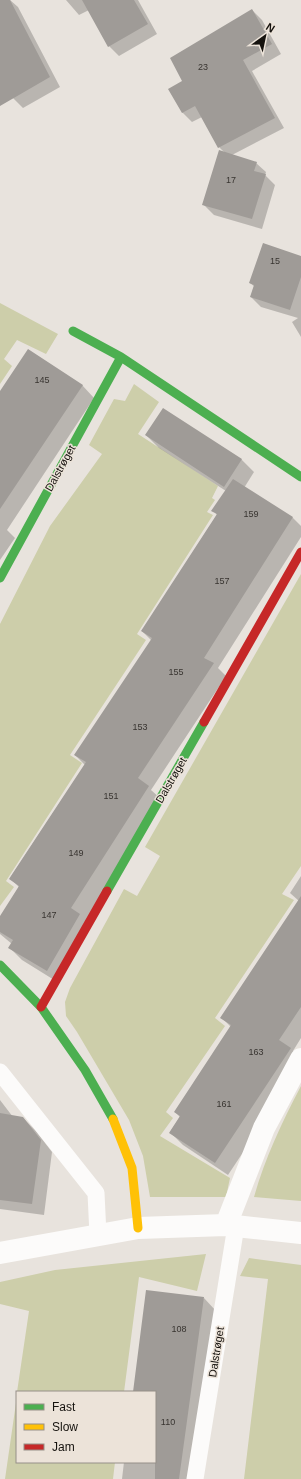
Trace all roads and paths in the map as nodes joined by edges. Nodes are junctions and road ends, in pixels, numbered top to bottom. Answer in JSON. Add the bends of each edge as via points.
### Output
{"nodes":[{"id":1,"x":73,"y":331,"type":"dead end"},
{"id":2,"x":121,"y":357,"type":"junction"},
{"id":3,"x":301,"y":477,"type":"edge"},
{"id":4,"x":301,"y":552,"type":"edge"},
{"id":5,"x":0,"y":578,"type":"edge"},
{"id":6,"x":0,"y":965,"type":"edge"},
{"id":7,"x":41,"y":1007,"type":"junction"},
{"id":8,"x":301,"y":1059,"type":"edge"},
{"id":9,"x":0,"y":1072,"type":"edge"},
{"id":10,"x":231,"y":1225,"type":"junction"},
{"id":11,"x":138,"y":1228,"type":"junction"},
{"id":12,"x":301,"y":1233,"type":"edge"},
{"id":13,"x":98,"y":1235,"type":"junction"},
{"id":14,"x":0,"y":1253,"type":"edge"},
{"id":15,"x":195,"y":1479,"type":"edge"}],
"edges":[{"from":1,"to":2,"type":"street"},
{"from":2,"to":3,"type":"street"},
{"from":2,"to":5,"type":"street","name":"Dalstrøget"},
{"from":4,"to":7,"type":"street","name":"Dalstrøget"},
{"from":6,"to":7,"type":"street"},
{"from":7,"to":11,"type":"street","via":[[85,1070],[113,1118],[132,1168]]},
{"from":8,"to":10,"type":"street","name":"Dalstrøget","via":[[264,1128]]},
{"from":9,"to":13,"type":"lane","via":[[96,1194]]},
{"from":10,"to":11,"type":"street"},
{"from":10,"to":12,"type":"street"},
{"from":10,"to":15,"type":"lane","name":"Dalstrøget"},
{"from":11,"to":13,"type":"street"},
{"from":13,"to":14,"type":"street"}]}
